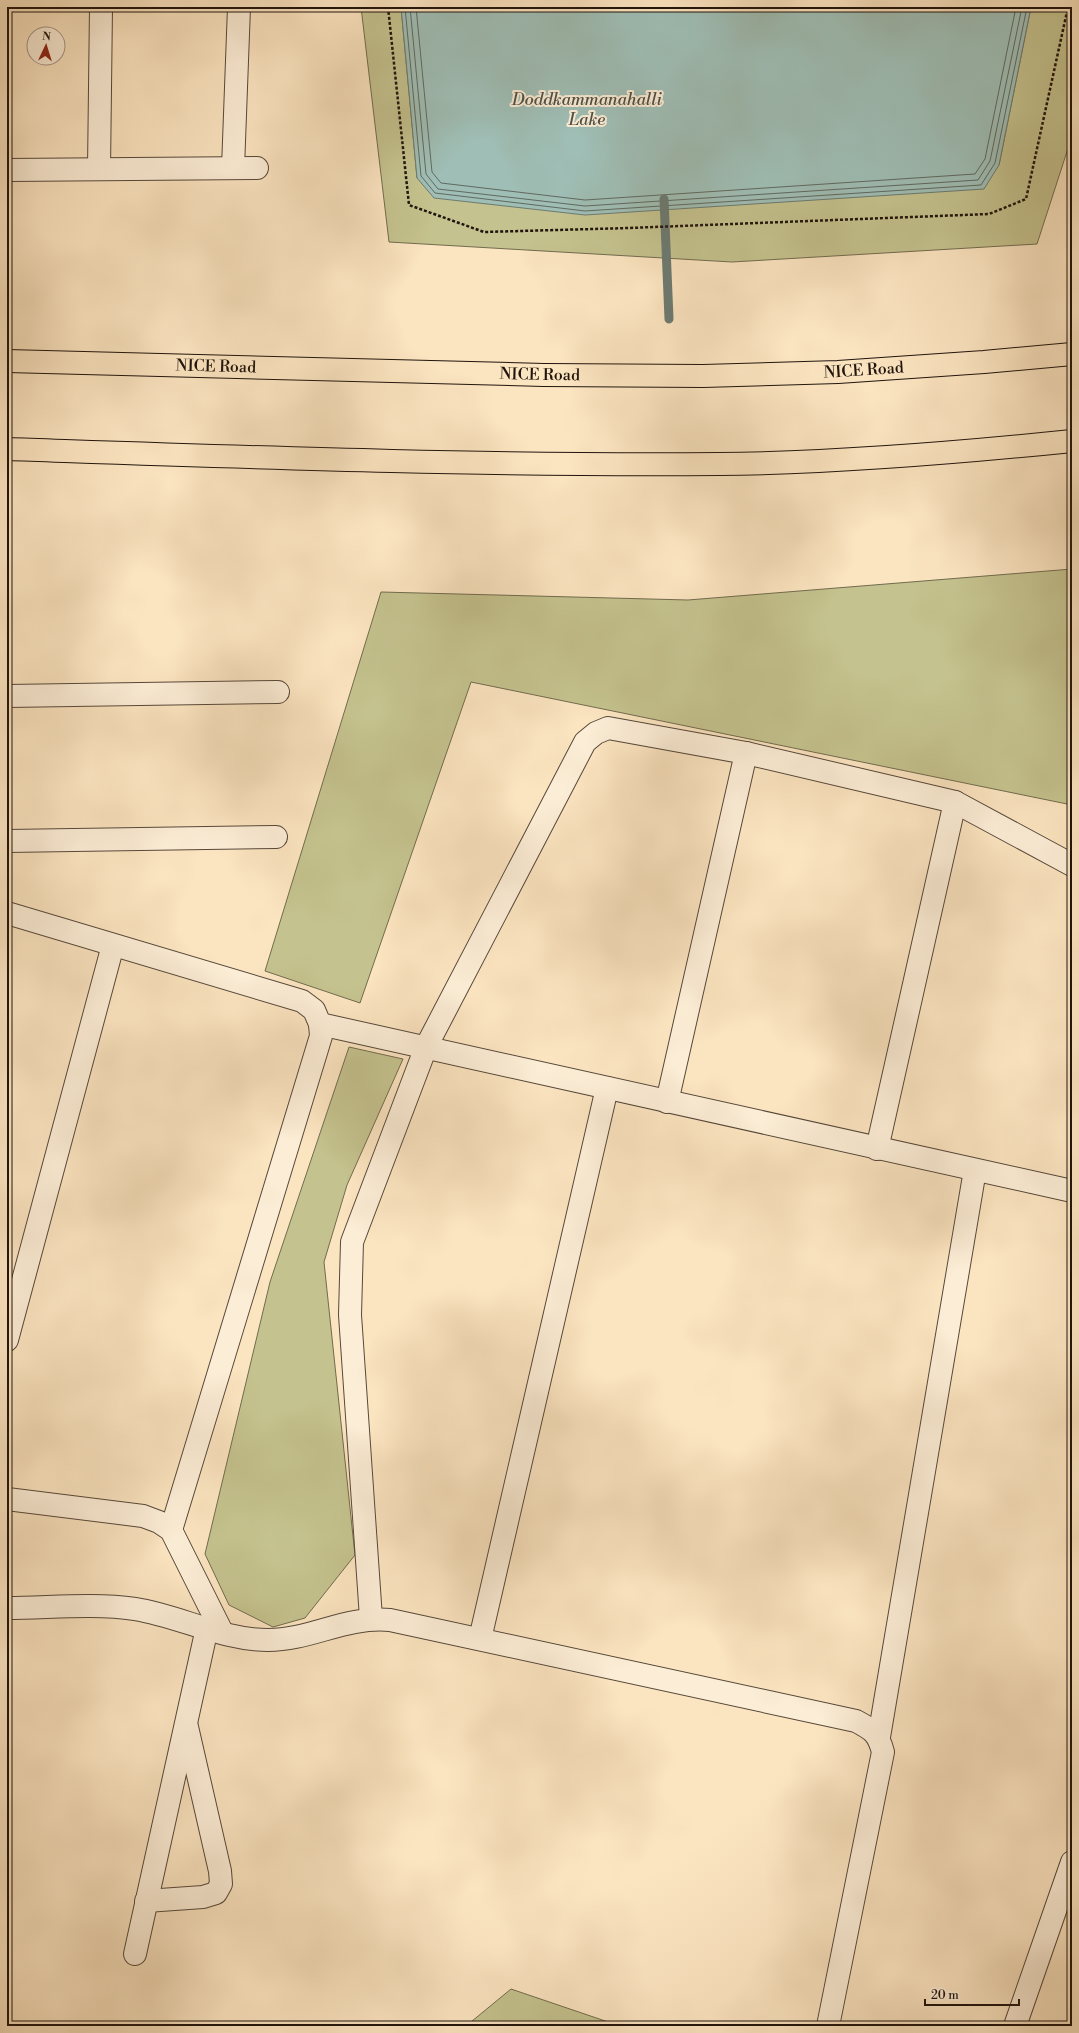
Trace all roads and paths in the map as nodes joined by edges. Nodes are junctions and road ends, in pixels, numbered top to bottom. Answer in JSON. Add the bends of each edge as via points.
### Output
{"nodes":[{"id":1,"x":101,"y":7,"type":"edge"},
{"id":2,"x":239,"y":7,"type":"edge"},
{"id":3,"x":388,"y":7,"type":"edge"},
{"id":4,"x":1068,"y":7,"type":"edge"},
{"id":5,"x":233,"y":168,"type":"junction"},
{"id":6,"x":257,"y":168,"type":"dead end"},
{"id":7,"x":99,"y":169,"type":"junction"},
{"id":8,"x":7,"y":170,"type":"edge"},
{"id":9,"x":1072,"y":354,"type":"edge"},
{"id":10,"x":7,"y":361,"type":"edge"},
{"id":11,"x":1072,"y":441,"type":"edge"},
{"id":12,"x":7,"y":449,"type":"edge"},
{"id":13,"x":278,"y":692,"type":"dead end"},
{"id":14,"x":7,"y":696,"type":"edge"},
{"id":15,"x":746,"y":753,"type":"junction"},
{"id":16,"x":955,"y":802,"type":"junction"},
{"id":17,"x":276,"y":837,"type":"dead end"},
{"id":18,"x":7,"y":842,"type":"edge"},
{"id":19,"x":1072,"y":866,"type":"edge"},
{"id":20,"x":7,"y":913,"type":"edge"},
{"id":21,"x":112,"y":945,"type":"junction"},
{"id":22,"x":320,"y":1024,"type":"junction"},
{"id":23,"x":426,"y":1047,"type":"junction"},
{"id":24,"x":607,"y":1088,"type":"junction"},
{"id":25,"x":667,"y":1102,"type":"junction"},
{"id":26,"x":877,"y":1149,"type":"junction"},
{"id":27,"x":975,"y":1170,"type":"junction"},
{"id":28,"x":1072,"y":1191,"type":"edge"},
{"id":29,"x":7,"y":1340,"type":"edge"},
{"id":30,"x":7,"y":1499,"type":"edge"},
{"id":31,"x":171,"y":1530,"type":"junction"},
{"id":32,"x":8,"y":1614,"type":"edge"},
{"id":33,"x":371,"y":1618,"type":"junction"},
{"id":34,"x":214,"y":1630,"type":"junction"},
{"id":35,"x":480,"y":1639,"type":"junction"},
{"id":36,"x":186,"y":1723,"type":"junction"},
{"id":37,"x":880,"y":1737,"type":"junction"},
{"id":38,"x":1072,"y":1862,"type":"edge"},
{"id":39,"x":146,"y":1901,"type":"junction"},
{"id":40,"x":135,"y":1954,"type":"dead end"},
{"id":41,"x":828,"y":2026,"type":"edge"},
{"id":42,"x":1015,"y":2026,"type":"edge"}],
"edges":[{"from":1,"to":7,"type":"street"},
{"from":2,"to":5,"type":"street"},
{"from":3,"to":4,"type":"path","via":[[409,205],[484,232],[989,214],[1026,199]]},
{"from":5,"to":6,"type":"street"},
{"from":5,"to":7,"type":"street"},
{"from":7,"to":8,"type":"street"},
{"from":9,"to":10,"type":"highway","name":"NICE Road","via":[[838,372],[703,376]]},
{"from":11,"to":12,"type":"highway","via":[[860,458],[721,464],[530,463]]},
{"from":13,"to":14,"type":"street"},
{"from":15,"to":16,"type":"street"},
{"from":15,"to":23,"type":"street","via":[[608,728],[585,742]]},
{"from":15,"to":25,"type":"street"},
{"from":16,"to":19,"type":"street"},
{"from":16,"to":26,"type":"street"},
{"from":17,"to":18,"type":"street"},
{"from":20,"to":21,"type":"street"},
{"from":21,"to":22,"type":"street","via":[[302,1001],[314,1010]]},
{"from":21,"to":29,"type":"street"},
{"from":22,"to":23,"type":"street"},
{"from":22,"to":31,"type":"street","via":[[320,1036]]},
{"from":23,"to":24,"type":"street"},
{"from":23,"to":33,"type":"street","via":[[352,1242],[350,1315]]},
{"from":24,"to":25,"type":"street"},
{"from":24,"to":35,"type":"street"},
{"from":25,"to":26,"type":"street"},
{"from":26,"to":27,"type":"street"},
{"from":27,"to":28,"type":"street"},
{"from":27,"to":37,"type":"street"},
{"from":30,"to":31,"type":"street","via":[[143,1516]]},
{"from":31,"to":34,"type":"street"},
{"from":32,"to":34,"type":"street","via":[[110,1607],[135,1609]]},
{"from":33,"to":34,"type":"street","via":[[290,1638],[248,1639]]},
{"from":33,"to":35,"type":"street"},
{"from":34,"to":36,"type":"street"},
{"from":35,"to":37,"type":"street","via":[[856,1721]]},
{"from":36,"to":39,"type":"street"},
{"from":36,"to":39,"type":"street","via":[[221,1884],[216,1893],[203,1896]]},
{"from":37,"to":41,"type":"street","via":[[883,1752]]},
{"from":38,"to":42,"type":"street"},
{"from":39,"to":40,"type":"street"}]}
